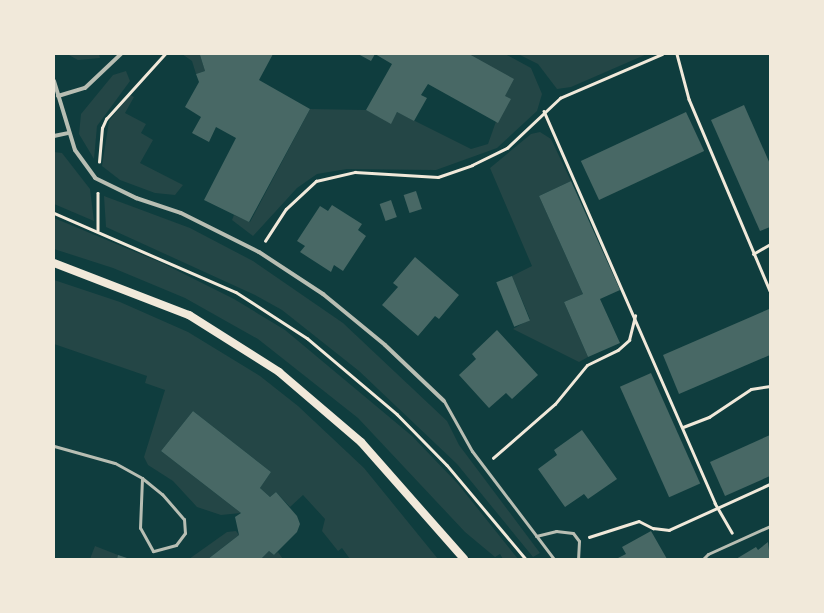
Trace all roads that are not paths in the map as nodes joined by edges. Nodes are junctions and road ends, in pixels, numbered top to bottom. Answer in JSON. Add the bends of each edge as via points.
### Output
{"nodes":[{"id":1,"x":121,"y":54,"type":"edge"},
{"id":2,"x":54,"y":81,"type":"edge"},
{"id":3,"x":58,"y":96,"type":"junction"},
{"id":4,"x":68,"y":133,"type":"junction"},
{"id":5,"x":54,"y":136,"type":"edge"},
{"id":6,"x":54,"y":263,"type":"edge"},
{"id":7,"x":444,"y":401,"type":"joint"},
{"id":8,"x":54,"y":446,"type":"edge"},
{"id":9,"x":142,"y":478,"type":"junction"},
{"id":10,"x":770,"y":526,"type":"edge"},
{"id":11,"x":536,"y":536,"type":"junction"},
{"id":12,"x":464,"y":559,"type":"edge"},
{"id":13,"x":554,"y":559,"type":"edge"},
{"id":14,"x":578,"y":559,"type":"edge"},
{"id":15,"x":703,"y":559,"type":"edge"}],
"edges":[{"from":1,"to":3,"type":"street","via":[[85,88]]},
{"from":2,"to":3,"type":"street"},
{"from":3,"to":4,"type":"street"},
{"from":4,"to":5,"type":"street"},
{"from":4,"to":7,"type":"street","via":[[75,150],[98,179],[136,198],[181,213],[259,252],[323,294],[385,345]]},
{"from":6,"to":12,"type":"main road","via":[[182,312],[273,367],[361,442]]},
{"from":7,"to":11,"type":"lane","via":[[483,466]]},
{"from":8,"to":9,"type":"lane","via":[[114,463]]},
{"from":9,"to":9,"type":"lane","via":[[184,519],[185,533],[176,545],[153,551],[140,528]]},
{"from":10,"to":15,"type":"lane"},
{"from":11,"to":13,"type":"lane"},
{"from":11,"to":14,"type":"lane","via":[[564,531],[573,533],[579,541]]}]}
